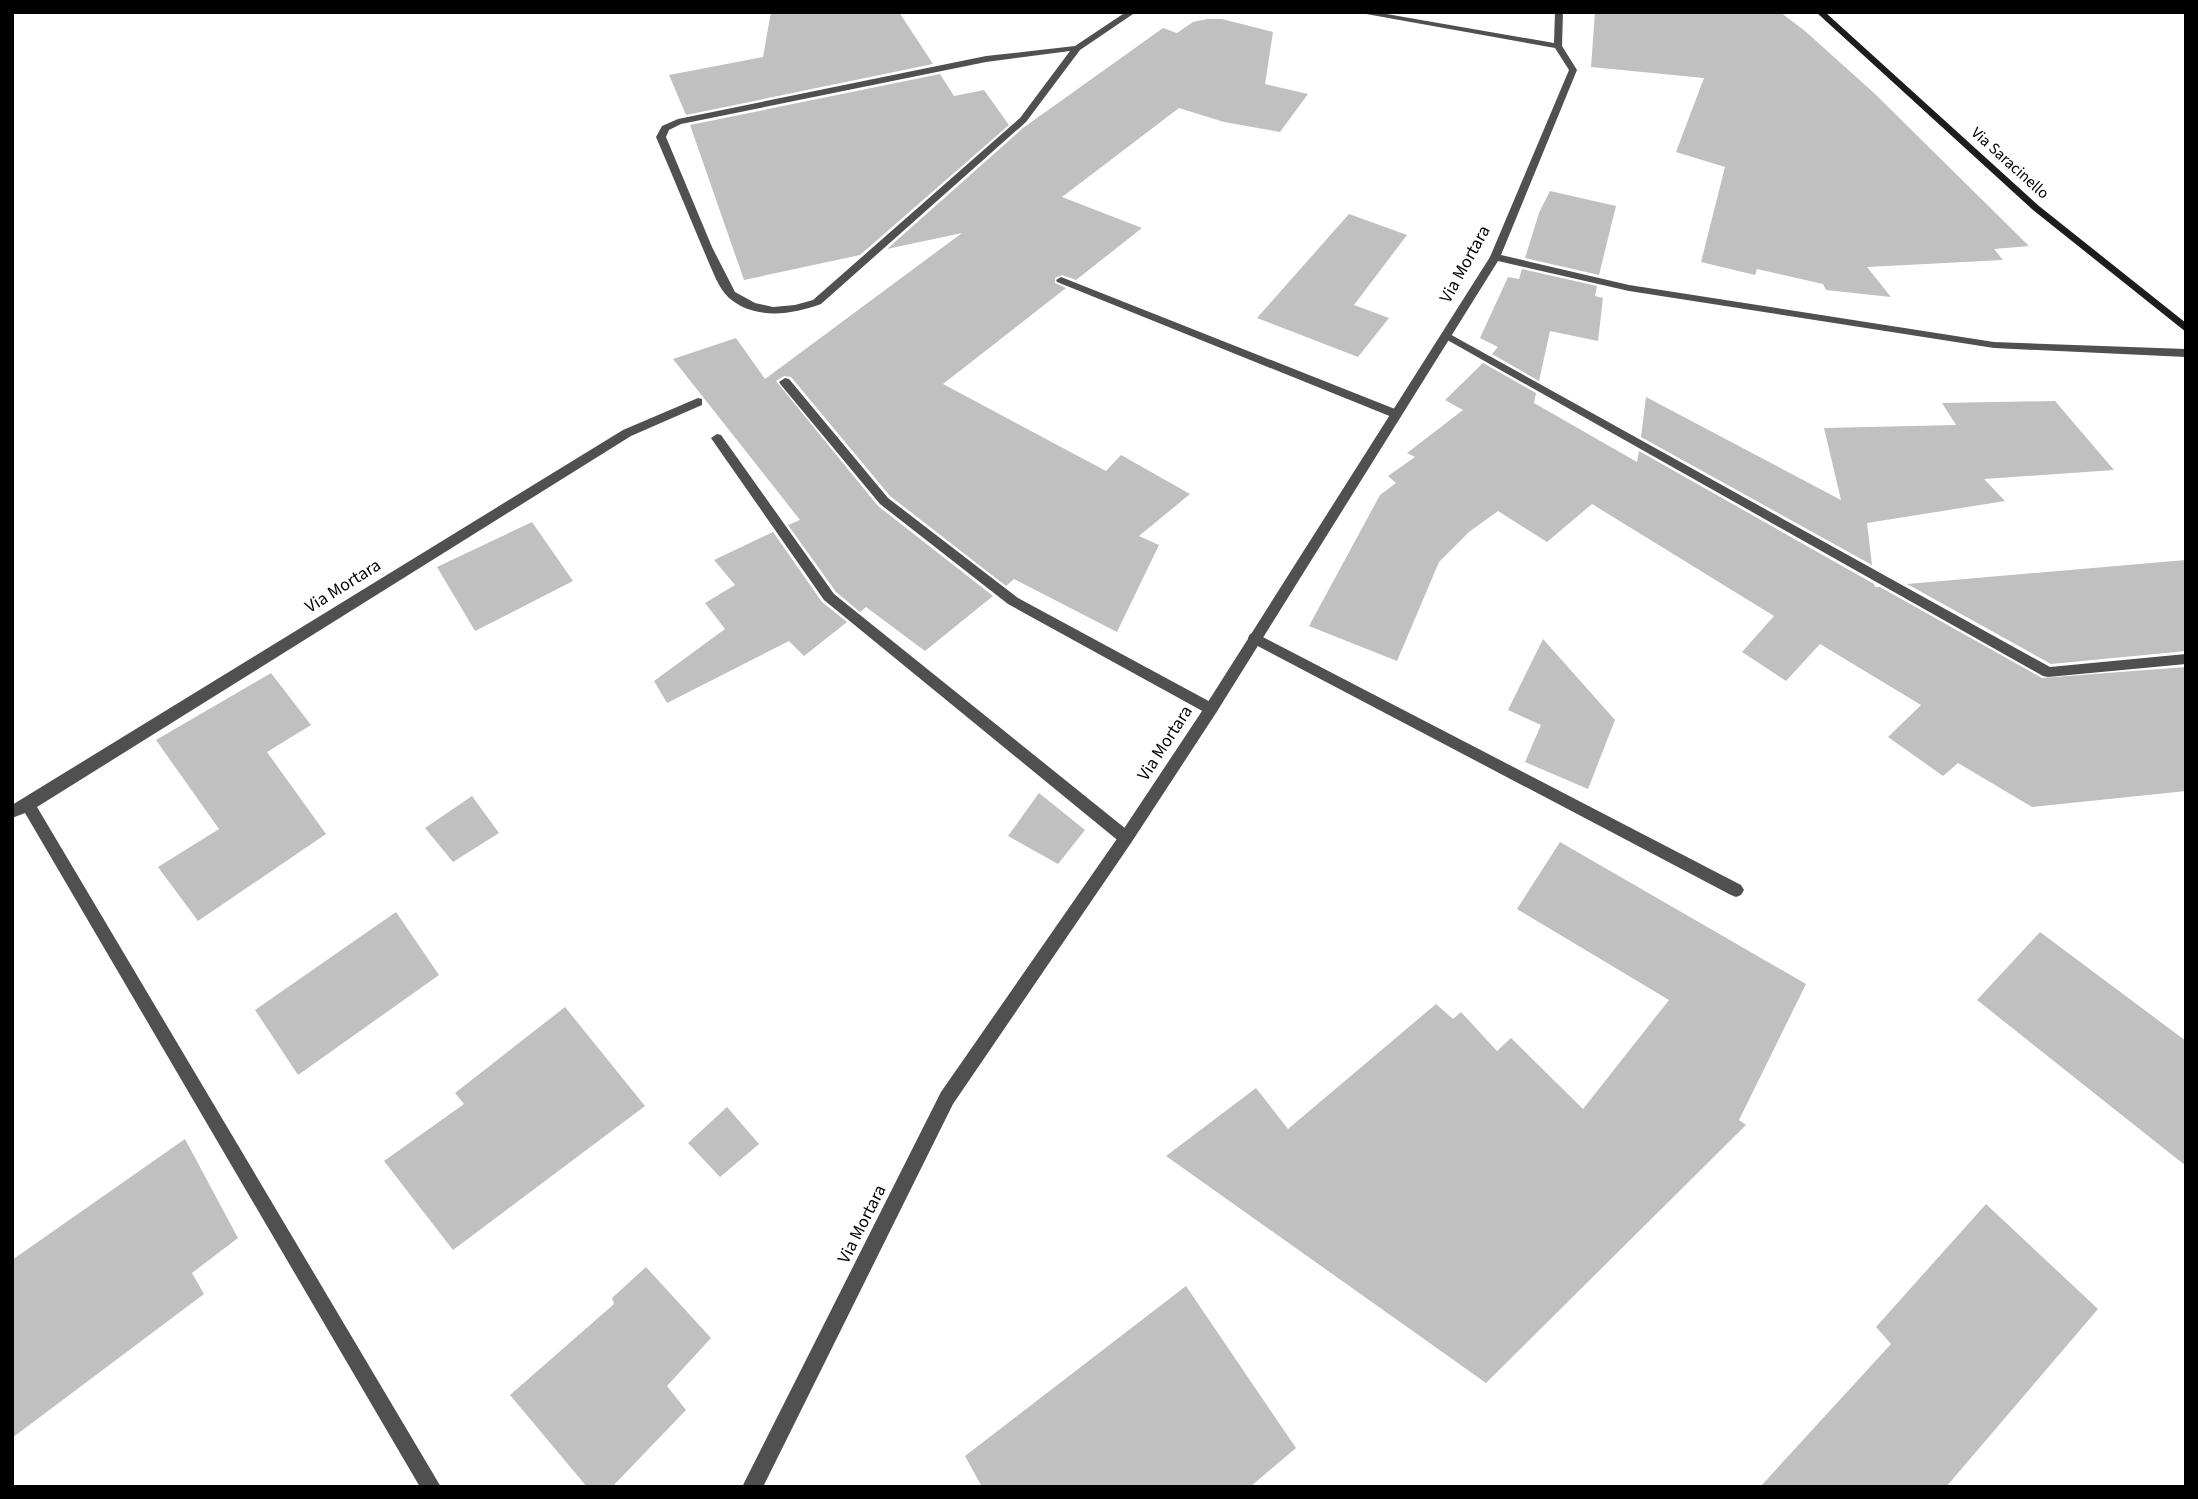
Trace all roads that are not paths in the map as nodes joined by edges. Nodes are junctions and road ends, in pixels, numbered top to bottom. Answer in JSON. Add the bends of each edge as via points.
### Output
{"nodes":[{"id":1,"x":1132,"y":12,"type":"edge"},
{"id":2,"x":1359,"y":12,"type":"edge"},
{"id":3,"x":1559,"y":12,"type":"edge"},
{"id":4,"x":1820,"y":12,"type":"edge"},
{"id":5,"x":1558,"y":46,"type":"junction"},
{"id":6,"x":1077,"y":48,"type":"junction"},
{"id":7,"x":1495,"y":257,"type":"junction"},
{"id":8,"x":1061,"y":280,"type":"dead end"},
{"id":9,"x":2186,"y":329,"type":"edge"},
{"id":10,"x":1447,"y":335,"type":"junction"},
{"id":11,"x":2186,"y":353,"type":"edge"},
{"id":12,"x":785,"y":382,"type":"dead end"},
{"id":13,"x":698,"y":402,"type":"dead end"},
{"id":14,"x":1396,"y":414,"type":"junction"},
{"id":15,"x":717,"y":438,"type":"dead end"},
{"id":16,"x":1255,"y":638,"type":"junction"},
{"id":17,"x":2186,"y":659,"type":"edge"},
{"id":18,"x":1211,"y":709,"type":"junction"},
{"id":19,"x":20,"y":808,"type":"edge"},
{"id":20,"x":1126,"y":838,"type":"junction"},
{"id":21,"x":1737,"y":890,"type":"dead end"},
{"id":22,"x":431,"y":1487,"type":"edge"},
{"id":23,"x":752,"y":1487,"type":"edge"}],
"edges":[{"from":1,"to":6,"type":"street"},
{"from":2,"to":5,"type":"street"},
{"from":3,"to":5,"type":"street","name":"Via Mortara"},
{"from":4,"to":9,"type":"main road","name":"Via Saracinello","via":[[2036,208]]},
{"from":5,"to":7,"type":"street","name":"Via Mortara","via":[[1573,70]]},
{"from":6,"to":6,"type":"street","via":[[1023,120],[817,302],[794,311],[759,310],[728,293],[662,137],[665,128],[986,59]]},
{"from":7,"to":10,"type":"street","name":"Via Mortara"},
{"from":7,"to":11,"type":"street","via":[[1629,288],[1994,345]]},
{"from":8,"to":14,"type":"street"},
{"from":10,"to":14,"type":"street","name":"Via Mortara"},
{"from":10,"to":17,"type":"street","via":[[2048,672]]},
{"from":12,"to":18,"type":"street","via":[[884,500],[1013,601]]},
{"from":13,"to":19,"type":"street","name":"Via Mortara","via":[[627,433]]},
{"from":14,"to":16,"type":"street","name":"Via Mortara"},
{"from":15,"to":20,"type":"street","via":[[829,597]]},
{"from":16,"to":18,"type":"street","name":"Via Mortara"},
{"from":16,"to":21,"type":"street"},
{"from":18,"to":20,"type":"street","name":"Via Mortara"},
{"from":19,"to":22,"type":"street"},
{"from":20,"to":23,"type":"street","name":"Via Mortara","via":[[947,1098]]}]}
